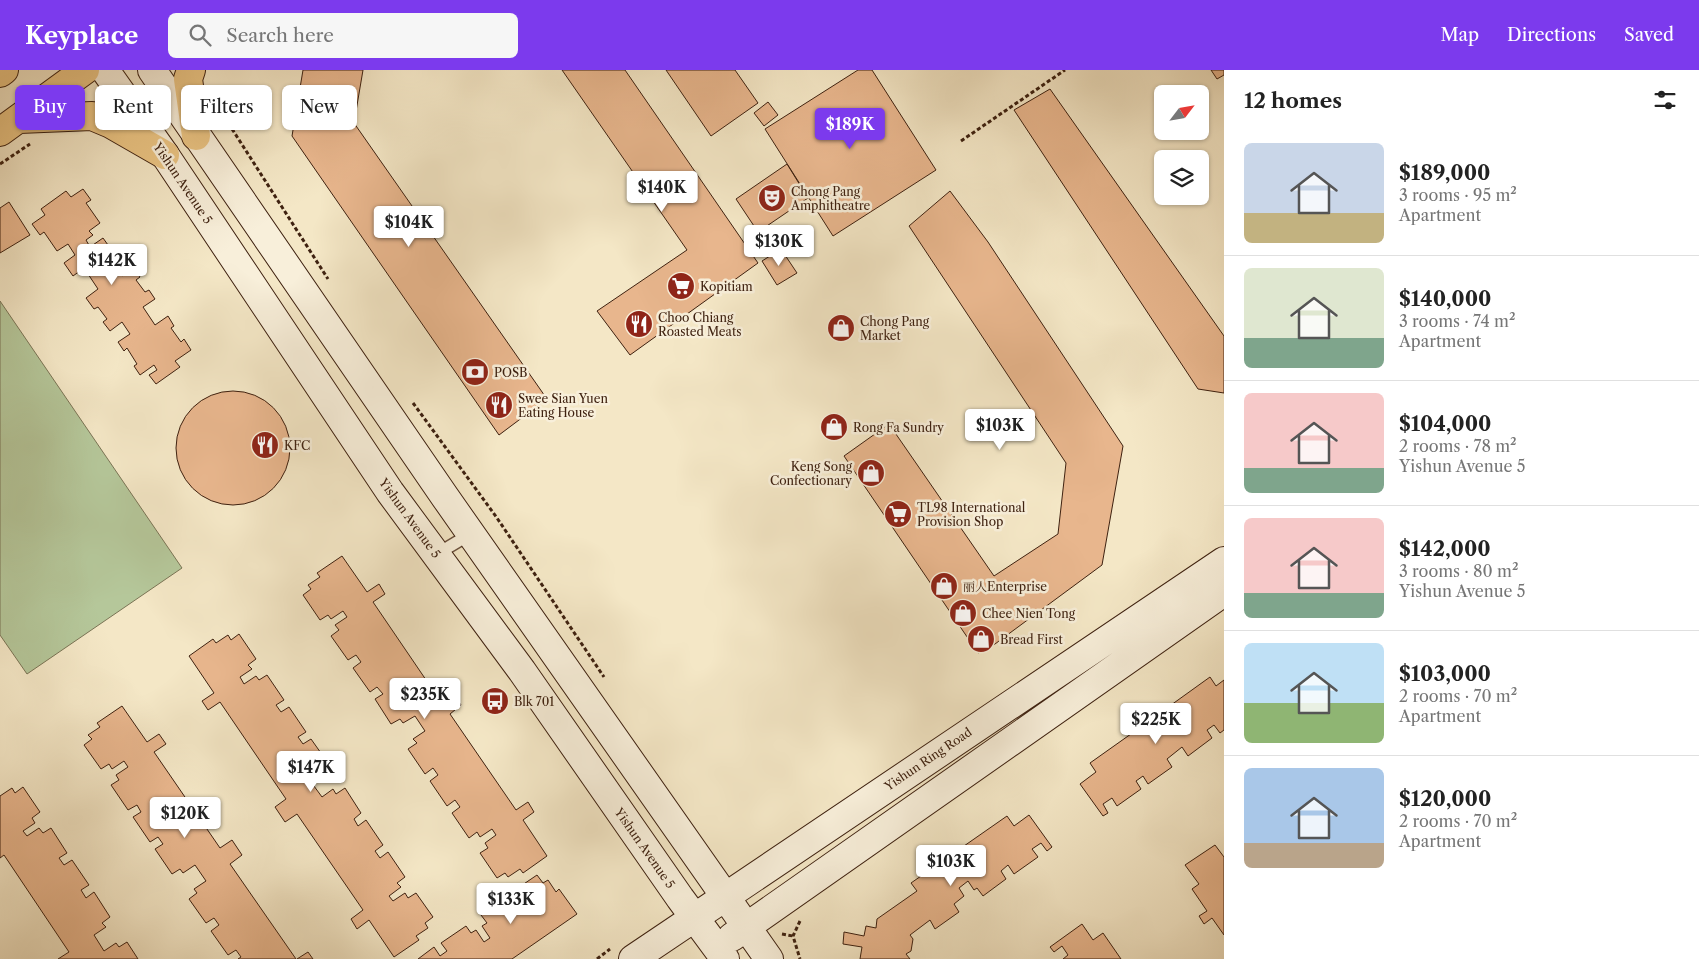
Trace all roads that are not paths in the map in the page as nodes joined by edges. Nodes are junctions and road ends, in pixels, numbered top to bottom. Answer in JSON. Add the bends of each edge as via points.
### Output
{"nodes":[{"id":1,"x":4,"y":70,"type":"edge"},
{"id":2,"x":85,"y":70,"type":"edge"},
{"id":3,"x":105,"y":70,"type":"edge"},
{"id":4,"x":152,"y":70,"type":"edge"},
{"id":5,"x":191,"y":70,"type":"edge"},
{"id":6,"x":0,"y":73,"type":"edge"},
{"id":7,"x":9,"y":126,"type":"edge"},
{"id":8,"x":196,"y":136,"type":"junction"},
{"id":9,"x":165,"y":155,"type":"junction"},
{"id":10,"x":472,"y":533,"type":"junction"},
{"id":11,"x":437,"y":554,"type":"junction"},
{"id":12,"x":1224,"y":561,"type":"edge"},
{"id":13,"x":1224,"y":592,"type":"edge"},
{"id":14,"x":934,"y":778,"type":"junction"},
{"id":15,"x":725,"y":897,"type":"junction"},
{"id":16,"x":694,"y":918,"type":"junction"},
{"id":17,"x":746,"y":927,"type":"junction"},
{"id":18,"x":715,"y":955,"type":"edge"},
{"id":19,"x":633,"y":959,"type":"edge"},
{"id":20,"x":769,"y":959,"type":"edge"}],
"edges":[{"from":1,"to":6,"type":"main road"},
{"from":2,"to":7,"type":"main road"},
{"from":3,"to":9,"type":"main road","name":"Yishun Avenue 5"},
{"from":4,"to":8,"type":"main road"},
{"from":5,"to":8,"type":"main road","via":[[188,79]]},
{"from":7,"to":9,"type":"main road","via":[[92,116]]},
{"from":8,"to":10,"type":"main road"},
{"from":9,"to":11,"type":"main road","name":"Yishun Avenue 5","via":[[390,492]]},
{"from":10,"to":11,"type":"lane"},
{"from":10,"to":15,"type":"main road"},
{"from":11,"to":16,"type":"main road","name":"Yishun Avenue 5"},
{"from":12,"to":14,"type":"main road","name":"Yishun Ring Road"},
{"from":13,"to":14,"type":"main road","name":"Yishun Ring Road"},
{"from":14,"to":15,"type":"main road","name":"Yishun Ring Road"},
{"from":14,"to":17,"type":"main road","name":"Yishun Ring Road"},
{"from":15,"to":16,"type":"main road","name":"Yishun Ring Road"},
{"from":15,"to":17,"type":"main road"},
{"from":16,"to":18,"type":"main road","name":"Yishun Avenue 5"},
{"from":16,"to":19,"type":"main road","name":"Yishun Ring Road"},
{"from":17,"to":18,"type":"main road","name":"Yishun Ring Road"},
{"from":17,"to":20,"type":"main road"}]}
